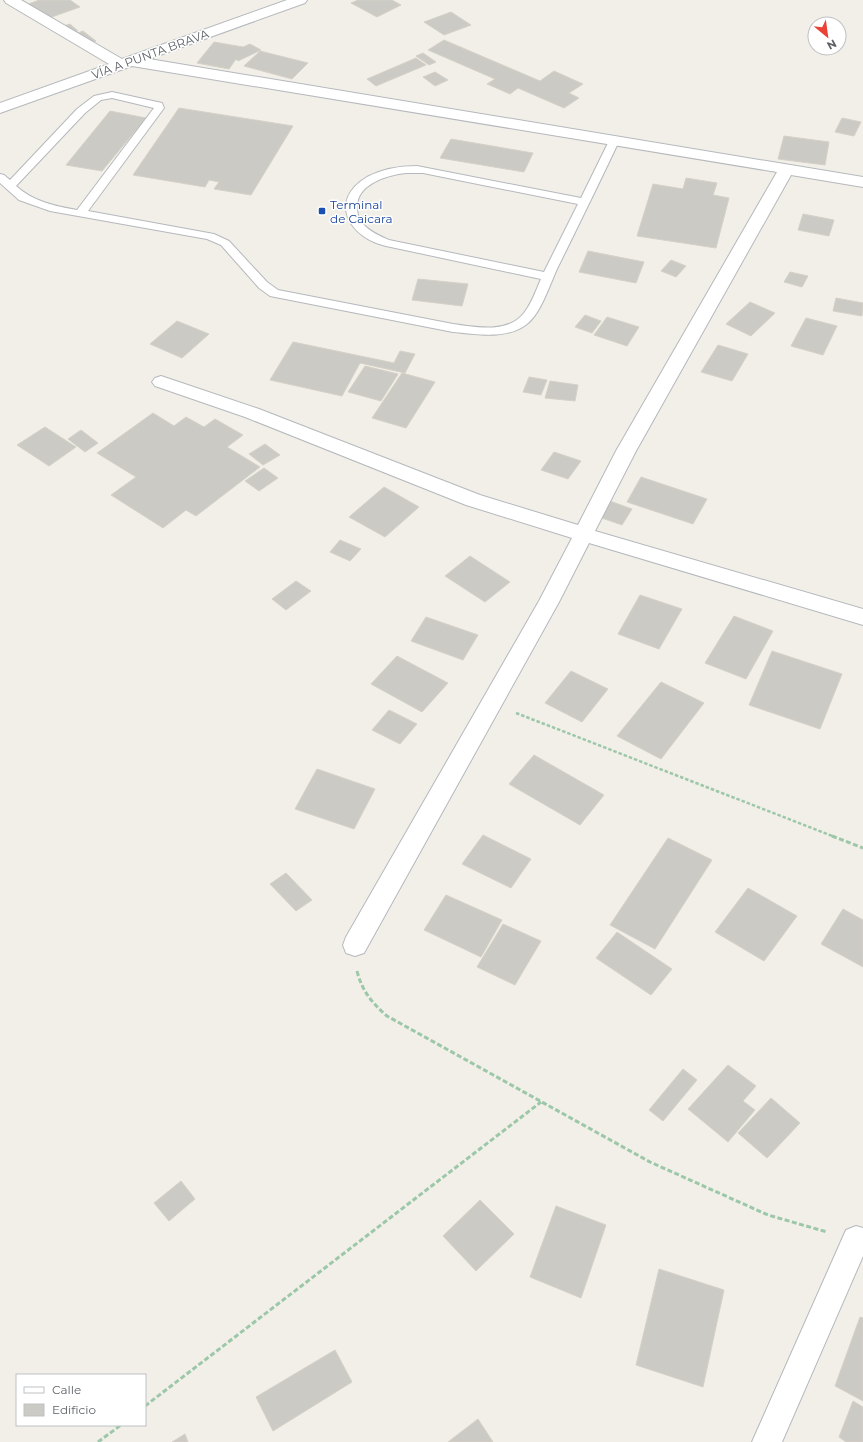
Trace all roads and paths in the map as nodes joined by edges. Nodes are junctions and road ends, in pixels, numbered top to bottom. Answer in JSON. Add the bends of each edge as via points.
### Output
{"nodes":[{"id":1,"x":11,"y":0,"type":"edge"},
{"id":2,"x":300,"y":0,"type":"edge"},
{"id":3,"x":126,"y":63,"type":"junction"},
{"id":4,"x":0,"y":108,"type":"edge"},
{"id":5,"x":614,"y":141,"type":"junction"},
{"id":6,"x":786,"y":170,"type":"junction"},
{"id":7,"x":0,"y":177,"type":"edge"},
{"id":8,"x":863,"y":182,"type":"edge"},
{"id":9,"x":10,"y":186,"type":"junction"},
{"id":10,"x":585,"y":202,"type":"junction"},
{"id":11,"x":80,"y":214,"type":"junction"},
{"id":12,"x":549,"y":277,"type":"junction"},
{"id":13,"x":161,"y":382,"type":"dead end"},
{"id":14,"x":583,"y":534,"type":"junction"},
{"id":15,"x":863,"y":617,"type":"edge"},
{"id":16,"x":492,"y":703,"type":"junction"},
{"id":17,"x":863,"y":848,"type":"edge"},
{"id":18,"x":355,"y":945,"type":"joint"},
{"id":19,"x":541,"y":1102,"type":"junction"},
{"id":20,"x":860,"y":1241,"type":"edge"},
{"id":21,"x":146,"y":1405,"type":"edge"},
{"id":22,"x":120,"y":1426,"type":"edge"},
{"id":23,"x":98,"y":1442,"type":"edge"},
{"id":24,"x":767,"y":1442,"type":"edge"}],
"edges":[{"from":1,"to":3,"type":"street"},
{"from":2,"to":3,"type":"street","name":"VÍA A PUNTA BRAVA"},
{"from":3,"to":4,"type":"street","name":"VÍA A PUNTA BRAVA"},
{"from":3,"to":5,"type":"street"},
{"from":5,"to":6,"type":"street"},
{"from":5,"to":10,"type":"lane"},
{"from":6,"to":8,"type":"street"},
{"from":6,"to":14,"type":"street","via":[[626,451]]},
{"from":7,"to":9,"type":"lane"},
{"from":9,"to":11,"type":"lane","via":[[23,198],[36,204]]},
{"from":9,"to":11,"type":"lane","via":[[81,111],[98,98],[112,95],[158,105],[159,108]]},
{"from":10,"to":12,"type":"lane"},
{"from":10,"to":12,"type":"lane","via":[[423,170],[404,169],[377,176],[364,183],[353,198],[350,208],[352,218],[359,228],[386,243]]},
{"from":11,"to":12,"type":"lane","via":[[210,236],[225,243],[253,276],[274,293],[453,328],[494,331],[522,322],[530,314]]},
{"from":13,"to":14,"type":"street","via":[[252,413],[473,500]]},
{"from":14,"to":15,"type":"street"},
{"from":14,"to":16,"type":"street","via":[[549,602]]},
{"from":16,"to":17,"type":"path"},
{"from":16,"to":18,"type":"street"},
{"from":18,"to":19,"type":"path","via":[[355,963],[360,985],[370,1001],[387,1016]]},
{"from":19,"to":20,"type":"path","via":[[650,1162],[768,1215]]},
{"from":19,"to":21,"type":"path"},
{"from":20,"to":24,"type":"street"},
{"from":22,"to":23,"type":"path"}]}
